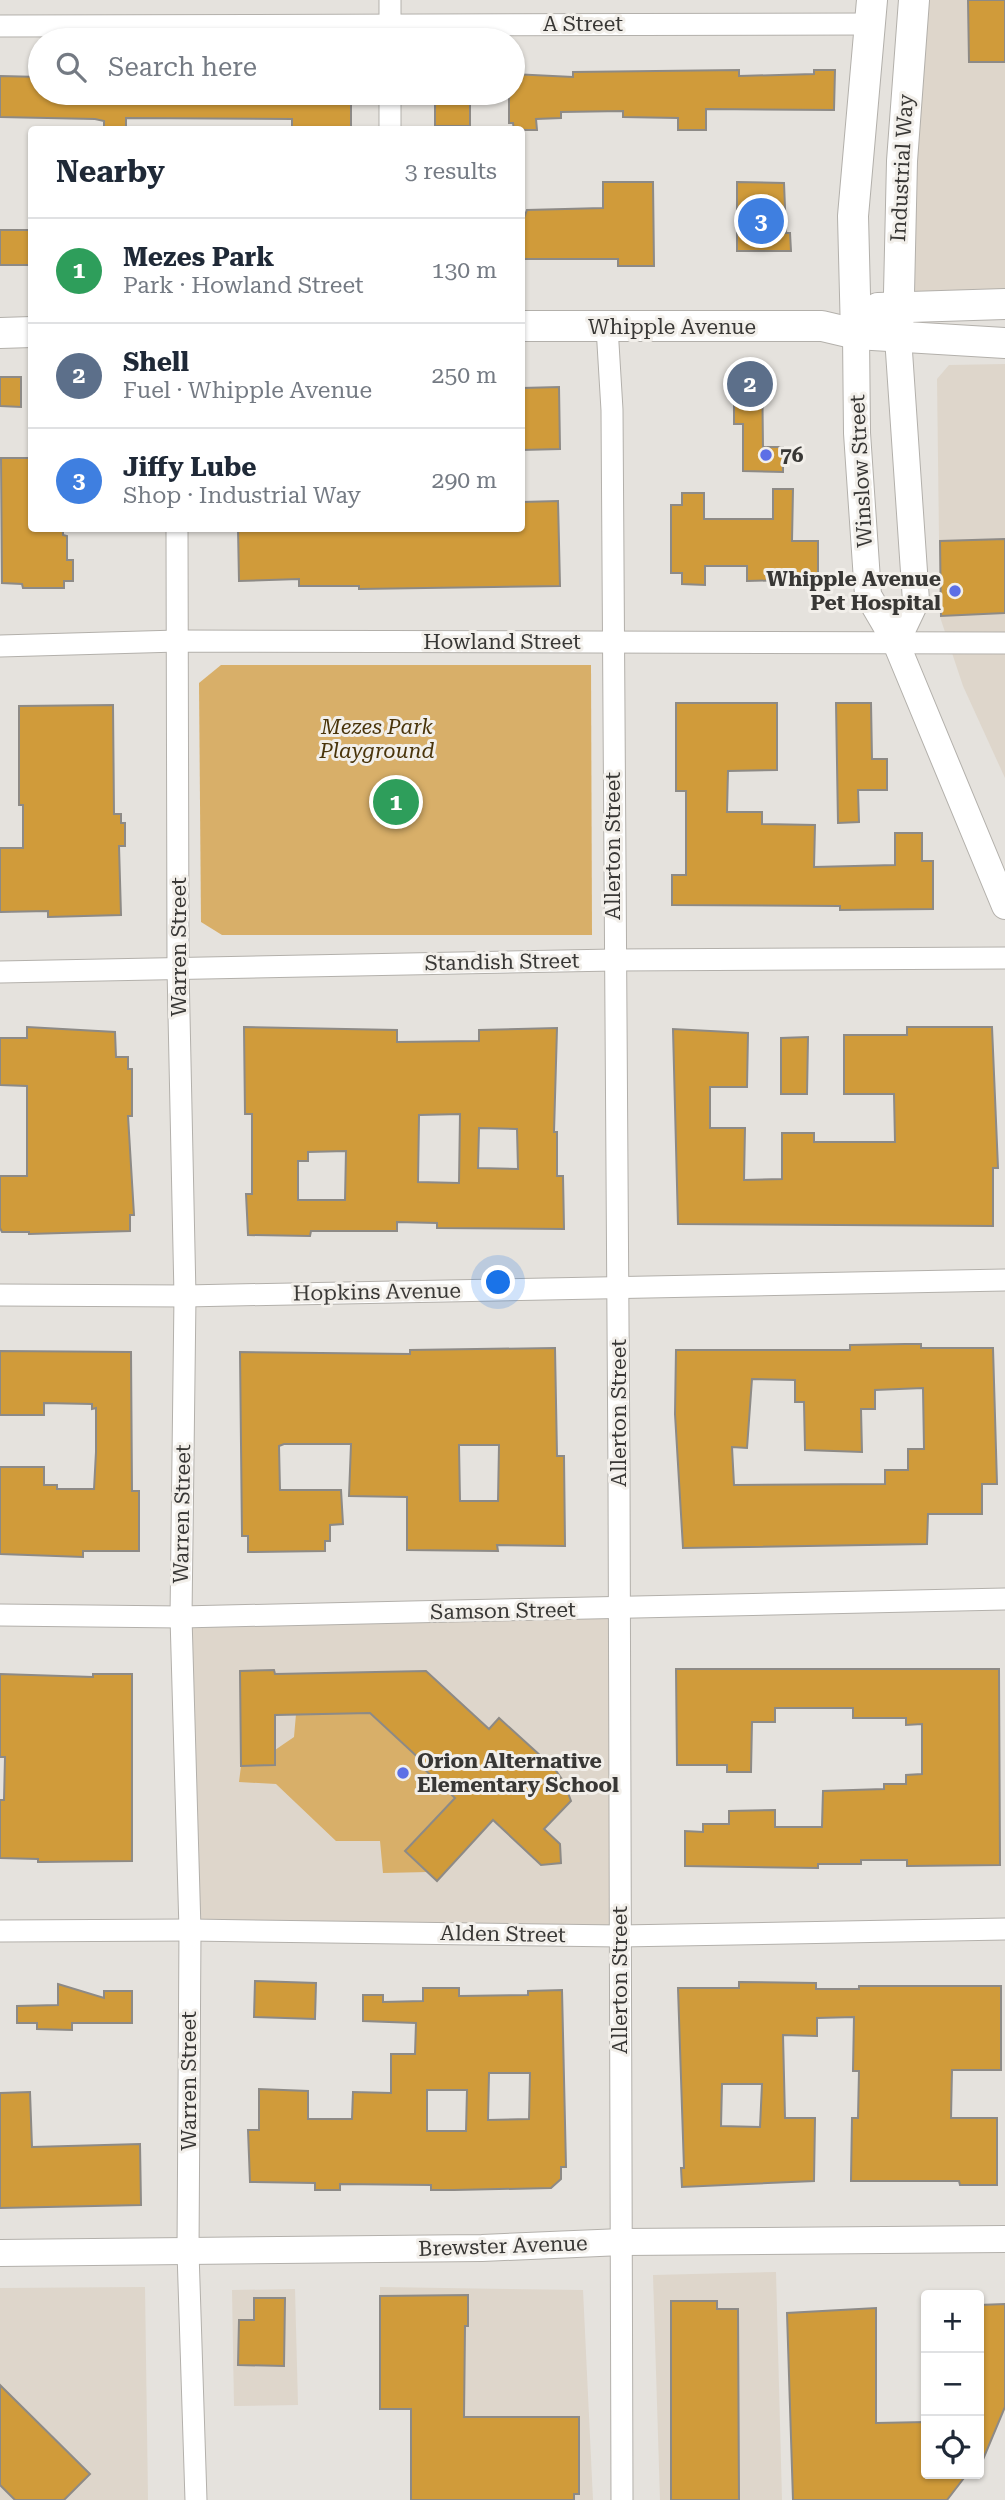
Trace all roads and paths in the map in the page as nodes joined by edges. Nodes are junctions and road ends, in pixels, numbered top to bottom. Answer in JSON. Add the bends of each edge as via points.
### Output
{"nodes":[{"id":1,"x":390,"y":0,"type":"edge"},
{"id":2,"x":914,"y":0,"type":"edge"},
{"id":3,"x":872,"y":12,"type":"edge"},
{"id":4,"x":0,"y":26,"type":"edge"},
{"id":5,"x":130,"y":28,"type":"edge"},
{"id":6,"x":390,"y":28,"type":"edge"},
{"id":7,"x":486,"y":28,"type":"edge"},
{"id":8,"x":390,"y":105,"type":"edge"},
{"id":9,"x":390,"y":126,"type":"edge"},
{"id":10,"x":1005,"y":304,"type":"edge"},
{"id":11,"x":898,"y":307,"type":"junction"},
{"id":12,"x":856,"y":322,"type":"junction"},
{"id":13,"x":525,"y":327,"type":"edge"},
{"id":14,"x":607,"y":327,"type":"junction"},
{"id":15,"x":28,"y":332,"type":"edge"},
{"id":16,"x":0,"y":333,"type":"edge"},
{"id":17,"x":898,"y":337,"type":"junction"},
{"id":18,"x":1005,"y":343,"type":"edge"},
{"id":19,"x":177,"y":532,"type":"edge"},
{"id":20,"x":178,"y":640,"type":"junction"},
{"id":21,"x":613,"y":642,"type":"junction"},
{"id":22,"x":896,"y":643,"type":"junction"},
{"id":23,"x":1005,"y":643,"type":"edge"},
{"id":24,"x":0,"y":646,"type":"edge"},
{"id":25,"x":1005,"y":906,"type":"edge"},
{"id":26,"x":1005,"y":958,"type":"edge"},
{"id":27,"x":614,"y":960,"type":"junction"},
{"id":28,"x":178,"y":968,"type":"junction"},
{"id":29,"x":0,"y":972,"type":"edge"},
{"id":30,"x":1005,"y":1280,"type":"edge"},
{"id":31,"x":619,"y":1288,"type":"junction"},
{"id":32,"x":0,"y":1295,"type":"edge"},
{"id":33,"x":185,"y":1296,"type":"junction"},
{"id":34,"x":1005,"y":1599,"type":"edge"},
{"id":35,"x":620,"y":1609,"type":"junction"},
{"id":36,"x":0,"y":1615,"type":"edge"},
{"id":37,"x":181,"y":1617,"type":"junction"},
{"id":38,"x":1005,"y":1929,"type":"edge"},
{"id":39,"x":190,"y":1930,"type":"junction"},
{"id":40,"x":0,"y":1931,"type":"edge"},
{"id":41,"x":620,"y":1936,"type":"junction"},
{"id":42,"x":1005,"y":2239,"type":"edge"},
{"id":43,"x":622,"y":2242,"type":"junction"},
{"id":44,"x":188,"y":2252,"type":"junction"},
{"id":45,"x":0,"y":2253,"type":"edge"},
{"id":46,"x":196,"y":2500,"type":"edge"},
{"id":47,"x":622,"y":2500,"type":"edge"}],
"edges":[{"from":1,"to":6,"type":"street"},
{"from":2,"to":11,"type":"main road","name":"Industrial Way","via":[[901,175]]},
{"from":3,"to":7,"type":"street","name":"A Street"},
{"from":3,"to":12,"type":"main road","name":"Industrial Way","via":[[853,216]]},
{"from":4,"to":5,"type":"street","name":"A Street"},
{"from":8,"to":9,"type":"street"},
{"from":10,"to":11,"type":"main road","name":"Whipple Avenue"},
{"from":11,"to":12,"type":"main road","name":"Whipple Avenue"},
{"from":11,"to":17,"type":"main road","name":"Industrial Way"},
{"from":12,"to":14,"type":"main road","name":"Whipple Avenue"},
{"from":12,"to":17,"type":"main road"},
{"from":12,"to":22,"type":"street","name":"Winslow Street","via":[[857,433],[868,595]]},
{"from":13,"to":14,"type":"main road","name":"Whipple Avenue"},
{"from":14,"to":21,"type":"street","name":"Allerton Street"},
{"from":15,"to":16,"type":"main road"},
{"from":17,"to":18,"type":"main road"},
{"from":17,"to":22,"type":"street","via":[[916,601]]},
{"from":19,"to":20,"type":"street","name":"Warren Street"},
{"from":20,"to":21,"type":"street","name":"Howland Street"},
{"from":20,"to":24,"type":"street","name":"Howland Street"},
{"from":20,"to":28,"type":"street","name":"Warren Street"},
{"from":21,"to":22,"type":"street","name":"Howland Street"},
{"from":21,"to":27,"type":"street","name":"Allerton Street"},
{"from":22,"to":23,"type":"street","name":"Howland Street"},
{"from":22,"to":25,"type":"street","name":"Winslow Street"},
{"from":26,"to":27,"type":"street","name":"Standish Street"},
{"from":27,"to":28,"type":"street","name":"Standish Street"},
{"from":27,"to":31,"type":"street","name":"Allerton Street"},
{"from":28,"to":29,"type":"street","name":"Standish Street"},
{"from":28,"to":33,"type":"street","name":"Warren Street"},
{"from":30,"to":31,"type":"street","name":"Hopkins Avenue"},
{"from":31,"to":33,"type":"street","name":"Hopkins Avenue"},
{"from":31,"to":35,"type":"street","name":"Allerton Street"},
{"from":32,"to":33,"type":"street","name":"Hopkins Avenue"},
{"from":33,"to":37,"type":"street","name":"Warren Street"},
{"from":34,"to":35,"type":"street","name":"Samson Street"},
{"from":35,"to":37,"type":"street","name":"Samson Street"},
{"from":35,"to":41,"type":"street","name":"Allerton Street"},
{"from":36,"to":37,"type":"street","name":"Samson Street"},
{"from":37,"to":39,"type":"street","name":"Warren Street"},
{"from":38,"to":41,"type":"street","name":"Alden Street"},
{"from":39,"to":40,"type":"street","name":"Alden Street"},
{"from":39,"to":41,"type":"street","name":"Alden Street"},
{"from":39,"to":44,"type":"street","name":"Warren Street"},
{"from":41,"to":43,"type":"street","name":"Allerton Street"},
{"from":42,"to":43,"type":"street","name":"Brewster Avenue"},
{"from":43,"to":44,"type":"street","name":"Brewster Avenue"},
{"from":43,"to":47,"type":"street","name":"Allerton Street"},
{"from":44,"to":45,"type":"street","name":"Brewster Avenue"},
{"from":44,"to":46,"type":"street","name":"Warren Street"}]}
